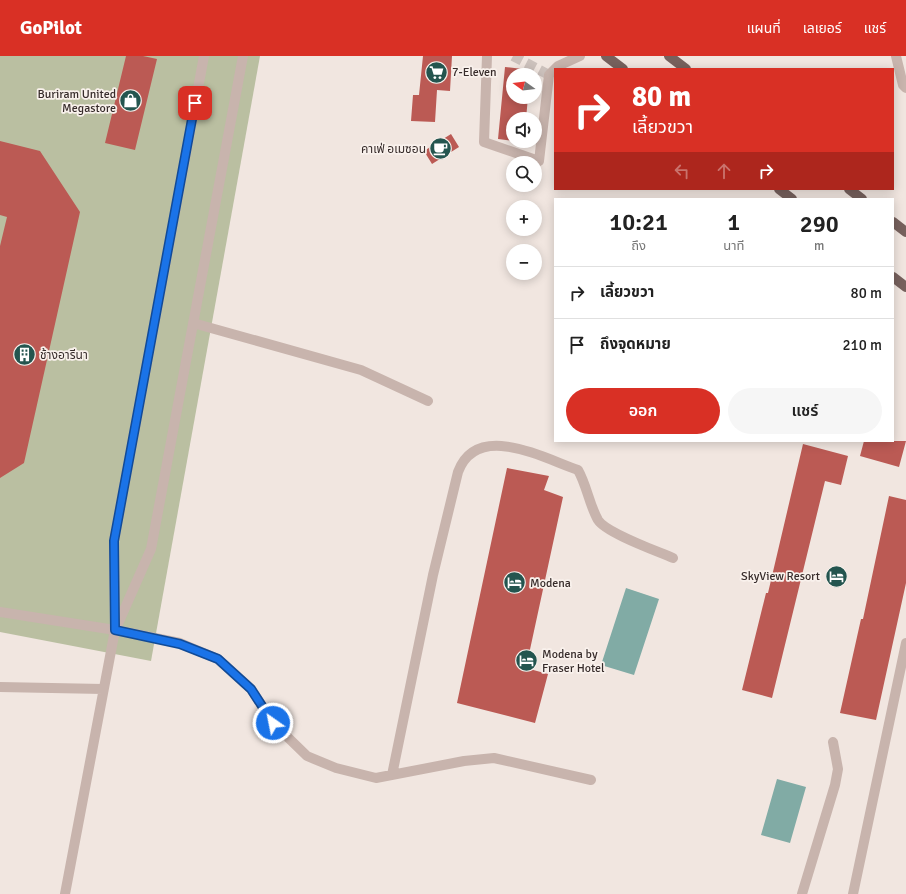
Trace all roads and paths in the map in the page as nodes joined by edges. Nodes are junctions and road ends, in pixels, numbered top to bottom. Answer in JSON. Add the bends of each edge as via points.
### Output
{"nodes":[{"id":1,"x":204,"y":56,"type":"edge"},
{"id":2,"x":243,"y":56,"type":"edge"},
{"id":3,"x":487,"y":56,"type":"edge"},
{"id":4,"x":580,"y":56,"type":"edge"},
{"id":5,"x":606,"y":56,"type":"edge"},
{"id":6,"x":669,"y":56,"type":"edge"},
{"id":7,"x":896,"y":56,"type":"edge"},
{"id":8,"x":556,"y":68,"type":"edge"},
{"id":9,"x":622,"y":68,"type":"edge"},
{"id":10,"x":685,"y":68,"type":"edge"},
{"id":11,"x":554,"y":70,"type":"edge"},
{"id":12,"x":906,"y":88,"type":"edge"},
{"id":13,"x":780,"y":190,"type":"edge"},
{"id":14,"x":849,"y":190,"type":"edge"},
{"id":15,"x":791,"y":198,"type":"edge"},
{"id":16,"x":861,"y":198,"type":"edge"},
{"id":17,"x":894,"y":223,"type":"edge"},
{"id":18,"x":906,"y":232,"type":"edge"},
{"id":19,"x":894,"y":278,"type":"edge"},
{"id":20,"x":906,"y":287,"type":"edge"},
{"id":21,"x":193,"y":323,"type":"junction"},
{"id":22,"x":428,"y":401,"type":"dead end"},
{"id":23,"x":673,"y":558,"type":"dead end"},
{"id":24,"x":0,"y":612,"type":"edge"},
{"id":25,"x":115,"y":630,"type":"junction"},
{"id":26,"x":906,"y":643,"type":"edge"},
{"id":27,"x":0,"y":687,"type":"edge"},
{"id":28,"x":103,"y":689,"type":"junction"},
{"id":29,"x":833,"y":742,"type":"dead end"},
{"id":30,"x":392,"y":775,"type":"junction"},
{"id":31,"x":591,"y":780,"type":"dead end"},
{"id":32,"x":65,"y":894,"type":"edge"},
{"id":33,"x":802,"y":894,"type":"edge"},
{"id":34,"x":852,"y":894,"type":"edge"}],
"edges":[{"from":1,"to":25,"type":"street","via":[[114,541]]},
{"from":2,"to":21,"type":"street"},
{"from":3,"to":11,"type":"street","via":[[484,142],[539,161],[549,75]]},
{"from":4,"to":8,"type":"street"},
{"from":5,"to":9,"type":"main road"},
{"from":6,"to":10,"type":"main road"},
{"from":7,"to":12,"type":"street"},
{"from":13,"to":15,"type":"main road"},
{"from":14,"to":16,"type":"main road"},
{"from":17,"to":18,"type":"main road"},
{"from":19,"to":20,"type":"main road"},
{"from":21,"to":22,"type":"street","via":[[361,370]]},
{"from":21,"to":25,"type":"street","via":[[151,549]]},
{"from":23,"to":30,"type":"street","via":[[613,532],[599,521],[586,484],[578,470],[501,445],[478,448],[462,463],[458,472],[433,575]]},
{"from":24,"to":25,"type":"street"},
{"from":25,"to":28,"type":"street"},
{"from":25,"to":30,"type":"street","via":[[180,644],[218,659],[251,689],[273,723],[307,756],[336,768],[376,778]]},
{"from":26,"to":34,"type":"street"},
{"from":27,"to":28,"type":"street"},
{"from":28,"to":32,"type":"street"},
{"from":29,"to":33,"type":"street","via":[[838,769],[835,785]]},
{"from":30,"to":31,"type":"street","via":[[494,758]]}]}
